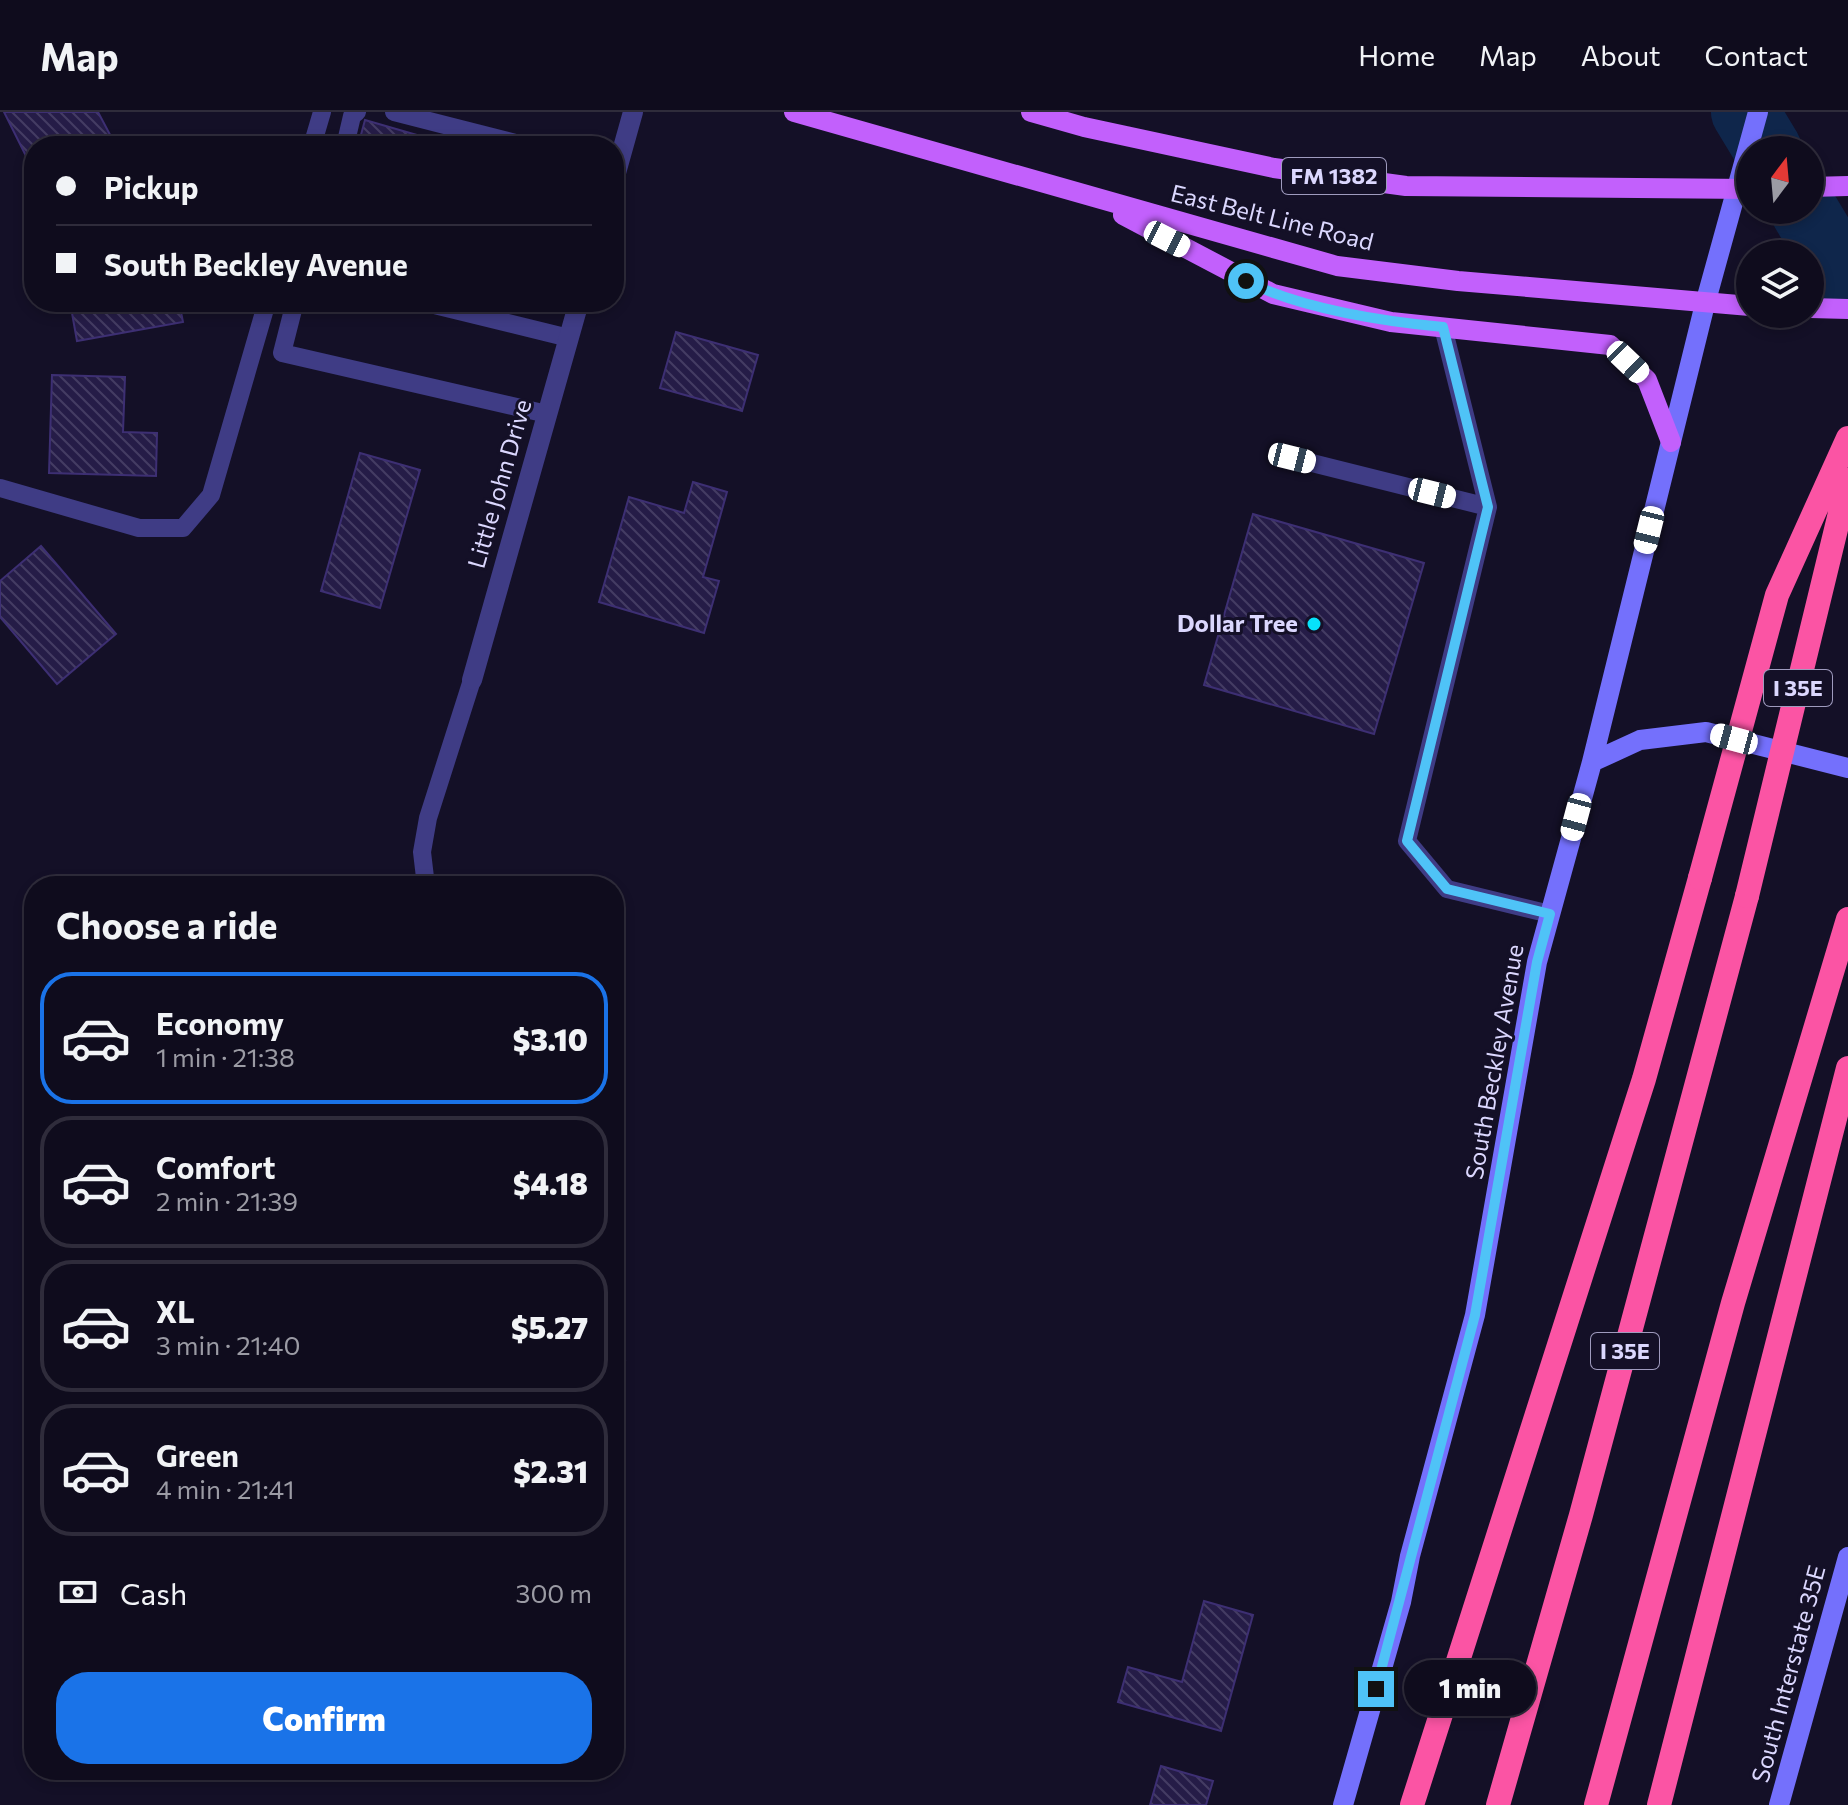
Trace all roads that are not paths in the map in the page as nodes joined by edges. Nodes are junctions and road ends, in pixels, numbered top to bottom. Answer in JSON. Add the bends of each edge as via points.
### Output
{"nodes":[{"id":1,"x":322,"y":112,"type":"edge"},
{"id":2,"x":357,"y":112,"type":"edge"},
{"id":3,"x":394,"y":112,"type":"edge"},
{"id":4,"x":633,"y":112,"type":"edge"},
{"id":5,"x":794,"y":112,"type":"edge"},
{"id":6,"x":1031,"y":112,"type":"edge"},
{"id":7,"x":1758,"y":112,"type":"edge"},
{"id":8,"x":1084,"y":120,"type":"edge"},
{"id":9,"x":315,"y":136,"type":"edge"},
{"id":10,"x":347,"y":136,"type":"edge"},
{"id":11,"x":488,"y":136,"type":"edge"},
{"id":12,"x":1753,"y":136,"type":"edge"},
{"id":13,"x":624,"y":140,"type":"edge"},
{"id":14,"x":1848,"y":186,"type":"edge"},
{"id":15,"x":1824,"y":187,"type":"edge"},
{"id":16,"x":1736,"y":189,"type":"edge"},
{"id":17,"x":1087,"y":197,"type":"junction"},
{"id":18,"x":1736,"y":218,"type":"edge"},
{"id":19,"x":1715,"y":305,"type":"junction"},
{"id":20,"x":1736,"y":306,"type":"edge"},
{"id":21,"x":1824,"y":308,"type":"edge"},
{"id":22,"x":1848,"y":309,"type":"edge"},
{"id":23,"x":264,"y":312,"type":"edge"},
{"id":24,"x":292,"y":312,"type":"edge"},
{"id":25,"x":463,"y":312,"type":"edge"},
{"id":26,"x":576,"y":312,"type":"edge"},
{"id":27,"x":1443,"y":327,"type":"junction"},
{"id":28,"x":569,"y":338,"type":"junction"},
{"id":29,"x":547,"y":414,"type":"junction"},
{"id":30,"x":1848,"y":438,"type":"edge"},
{"id":31,"x":1671,"y":442,"type":"junction"},
{"id":32,"x":1292,"y":458,"type":"dead end"},
{"id":33,"x":1848,"y":480,"type":"edge"},
{"id":34,"x":0,"y":488,"type":"edge"},
{"id":35,"x":1488,"y":507,"type":"junction"},
{"id":36,"x":472,"y":680,"type":"joint"},
{"id":37,"x":1592,"y":762,"type":"junction"},
{"id":38,"x":1848,"y":768,"type":"edge"},
{"id":39,"x":425,"y":876,"type":"edge"},
{"id":40,"x":1550,"y":914,"type":"junction"},
{"id":41,"x":1848,"y":919,"type":"edge"},
{"id":42,"x":1848,"y":1068,"type":"edge"},
{"id":43,"x":1848,"y":1557,"type":"edge"},
{"id":44,"x":1343,"y":1805,"type":"edge"},
{"id":45,"x":1412,"y":1805,"type":"edge"},
{"id":46,"x":1498,"y":1805,"type":"edge"},
{"id":47,"x":1596,"y":1805,"type":"edge"},
{"id":48,"x":1659,"y":1805,"type":"edge"},
{"id":49,"x":1779,"y":1805,"type":"edge"}],
"edges":[{"from":1,"to":9,"type":"lane"},
{"from":2,"to":10,"type":"lane"},
{"from":3,"to":11,"type":"lane"},
{"from":4,"to":13,"type":"street"},
{"from":5,"to":17,"type":"main road","name":"East Belt Line Road"},
{"from":6,"to":8,"type":"main road","name":"East Belt Line Road","number":"FM 1382"},
{"from":7,"to":12,"type":"main road","name":"South Beckley Avenue"},
{"from":8,"to":16,"type":"main road","name":"East Belt Line Road","number":"FM 1382","via":[[1274,168],[1406,186]]},
{"from":14,"to":15,"type":"main road"},
{"from":17,"to":19,"type":"main road","name":"East Belt Line Road","via":[[1337,266]]},
{"from":17,"to":27,"type":"main road","via":[[1273,294],[1391,322]]},
{"from":18,"to":19,"type":"main road","name":"South Beckley Avenue"},
{"from":19,"to":20,"type":"main road","name":"East Belt Line Road"},
{"from":19,"to":31,"type":"main road","name":"South Beckley Avenue"},
{"from":21,"to":22,"type":"main road"},
{"from":23,"to":34,"type":"lane","via":[[211,495],[183,528],[139,528]]},
{"from":24,"to":29,"type":"lane","via":[[282,353]]},
{"from":25,"to":28,"type":"lane"},
{"from":26,"to":28,"type":"street","name":"Little John Drive"},
{"from":27,"to":31,"type":"main road","via":[[1610,345],[1647,380]]},
{"from":27,"to":35,"type":"lane"},
{"from":28,"to":29,"type":"street","name":"Little John Drive"},
{"from":29,"to":36,"type":"street","name":"Little John Drive"},
{"from":30,"to":45,"type":"highway","bridge":true,"via":[[1777,595],[1644,1079]]},
{"from":31,"to":37,"type":"main road","name":"South Beckley Avenue"},
{"from":32,"to":35,"type":"lane"},
{"from":33,"to":46,"type":"highway","number":"I 35E","bridge":true,"via":[[1747,896]]},
{"from":35,"to":40,"type":"lane","via":[[1407,841],[1447,889]]},
{"from":36,"to":39,"type":"lane","via":[[428,818],[422,852]]},
{"from":37,"to":38,"type":"main road","via":[[1640,740],[1706,732]]},
{"from":37,"to":40,"type":"main road","name":"South Beckley Avenue"},
{"from":40,"to":44,"type":"main road","name":"South Beckley Avenue","via":[[1475,1315]]},
{"from":41,"to":47,"type":"highway","via":[[1733,1303]]},
{"from":42,"to":48,"type":"highway"},
{"from":43,"to":49,"type":"main road","name":"South Interstate 35E"}]}
